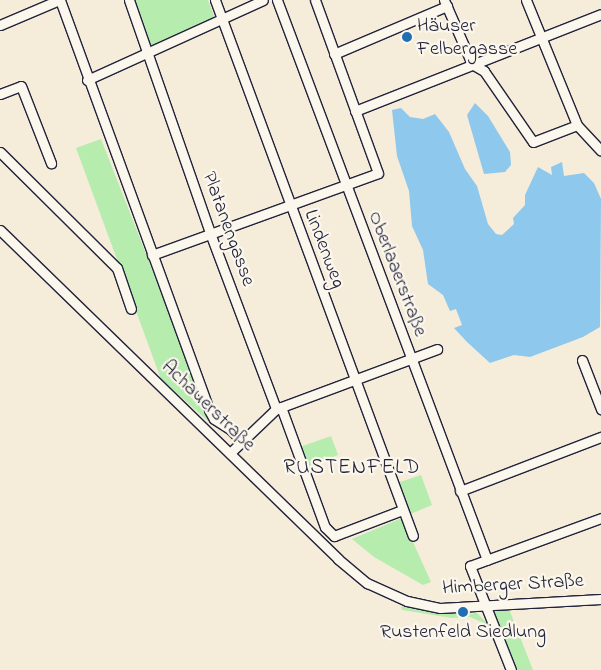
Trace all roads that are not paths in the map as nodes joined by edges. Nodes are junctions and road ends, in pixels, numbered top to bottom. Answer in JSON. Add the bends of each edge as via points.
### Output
{"nodes":[{"id":1,"x":60,"y":0,"type":"edge"},
{"id":2,"x":129,"y":0,"type":"edge"},
{"id":3,"x":215,"y":0,"type":"edge"},
{"id":4,"x":263,"y":0,"type":"edge"},
{"id":5,"x":277,"y":0,"type":"edge"},
{"id":6,"x":315,"y":0,"type":"edge"},
{"id":7,"x":526,"y":0,"type":"edge"},
{"id":8,"x":446,"y":3,"type":"edge"},
{"id":9,"x":601,"y":14,"type":"edge"},
{"id":10,"x":222,"y":18,"type":"junction"},
{"id":11,"x":0,"y":25,"type":"edge"},
{"id":12,"x":541,"y":38,"type":"junction"},
{"id":13,"x":147,"y":53,"type":"junction"},
{"id":14,"x":334,"y":54,"type":"junction"},
{"id":15,"x":472,"y":64,"type":"junction"},
{"id":16,"x":87,"y":80,"type":"junction"},
{"id":17,"x":0,"y":94,"type":"edge"},
{"id":18,"x":355,"y":111,"type":"junction"},
{"id":19,"x":577,"y":125,"type":"junction"},
{"id":20,"x":601,"y":151,"type":"edge"},
{"id":21,"x":0,"y":152,"type":"edge"},
{"id":22,"x":51,"y":163,"type":"dead end"},
{"id":23,"x":344,"y":185,"type":"junction"},
{"id":24,"x":288,"y":205,"type":"junction"},
{"id":25,"x":0,"y":230,"type":"edge"},
{"id":26,"x":210,"y":233,"type":"junction"},
{"id":27,"x":152,"y":255,"type":"junction"},
{"id":28,"x":131,"y":308,"type":"dead end"},
{"id":29,"x":437,"y":349,"type":"dead end"},
{"id":30,"x":410,"y":358,"type":"junction"},
{"id":31,"x":582,"y":360,"type":"dead end"},
{"id":32,"x":354,"y":379,"type":"junction"},
{"id":33,"x":279,"y":408,"type":"junction"},
{"id":34,"x":601,"y":409,"type":"edge"},
{"id":35,"x":601,"y":437,"type":"edge"},
{"id":36,"x":242,"y":441,"type":"junction"},
{"id":37,"x":230,"y":453,"type":"junction"},
{"id":38,"x":460,"y":491,"type":"junction"},
{"id":39,"x":402,"y":510,"type":"junction"},
{"id":40,"x":601,"y":518,"type":"edge"},
{"id":41,"x":413,"y":536,"type":"dead end"},
{"id":42,"x":487,"y":560,"type":"junction"},
{"id":43,"x":398,"y":598,"type":"joint"},
{"id":44,"x":601,"y":598,"type":"edge"},
{"id":45,"x":484,"y":606,"type":"junction"},
{"id":46,"x":511,"y":670,"type":"edge"}],
"edges":[{"from":1,"to":11,"type":"street"},
{"from":1,"to":16,"type":"street"},
{"from":2,"to":13,"type":"street","name":"Platanengasse"},
{"from":3,"to":10,"type":"street","name":"Lindenweg"},
{"from":4,"to":10,"type":"street"},
{"from":5,"to":23,"type":"street","name":"Oberlaaerstraße"},
{"from":6,"to":14,"type":"street"},
{"from":7,"to":12,"type":"street"},
{"from":8,"to":14,"type":"street"},
{"from":8,"to":15,"type":"street"},
{"from":9,"to":12,"type":"street"},
{"from":10,"to":13,"type":"street"},
{"from":10,"to":24,"type":"street","name":"Lindenweg"},
{"from":12,"to":15,"type":"street"},
{"from":12,"to":19,"type":"street"},
{"from":13,"to":16,"type":"street"},
{"from":13,"to":26,"type":"street","name":"Platanengasse"},
{"from":14,"to":18,"type":"street"},
{"from":15,"to":18,"type":"street"},
{"from":15,"to":19,"type":"street","via":[[484,71],[533,142]]},
{"from":16,"to":27,"type":"street"},
{"from":17,"to":22,"type":"street","via":[[21,86]]},
{"from":18,"to":23,"type":"street","via":[[378,173]]},
{"from":19,"to":20,"type":"street"},
{"from":21,"to":28,"type":"street","via":[[117,268]]},
{"from":23,"to":24,"type":"street"},
{"from":23,"to":30,"type":"street","name":"Oberlaaerstraße"},
{"from":24,"to":26,"type":"street"},
{"from":24,"to":32,"type":"street","name":"Lindenweg"},
{"from":25,"to":37,"type":"street","name":"Achauerstraße"},
{"from":26,"to":27,"type":"street"},
{"from":26,"to":33,"type":"street","name":"Platanengasse"},
{"from":27,"to":36,"type":"street","via":[[209,410],[214,419]]},
{"from":29,"to":30,"type":"street"},
{"from":30,"to":32,"type":"street"},
{"from":30,"to":38,"type":"street","name":"Oberlaaerstraße"},
{"from":31,"to":34,"type":"street"},
{"from":32,"to":33,"type":"street"},
{"from":32,"to":39,"type":"street","name":"Lindenweg"},
{"from":33,"to":36,"type":"street"},
{"from":33,"to":39,"type":"street","name":"Platanengasse","via":[[324,527],[334,536]]},
{"from":35,"to":38,"type":"street"},
{"from":36,"to":37,"type":"street"},
{"from":37,"to":43,"type":"street","name":"Achauerstraße","via":[[351,571]]},
{"from":38,"to":42,"type":"street","name":"Oberlaaerstraße"},
{"from":39,"to":41,"type":"street","name":"Lindenweg"},
{"from":40,"to":42,"type":"street"},
{"from":42,"to":45,"type":"street","via":[[470,566]]},
{"from":43,"to":45,"type":"street","name":"Himberger Straße","via":[[440,608]]},
{"from":44,"to":45,"type":"street","name":"Himberger Straße"},
{"from":45,"to":46,"type":"street"}]}
